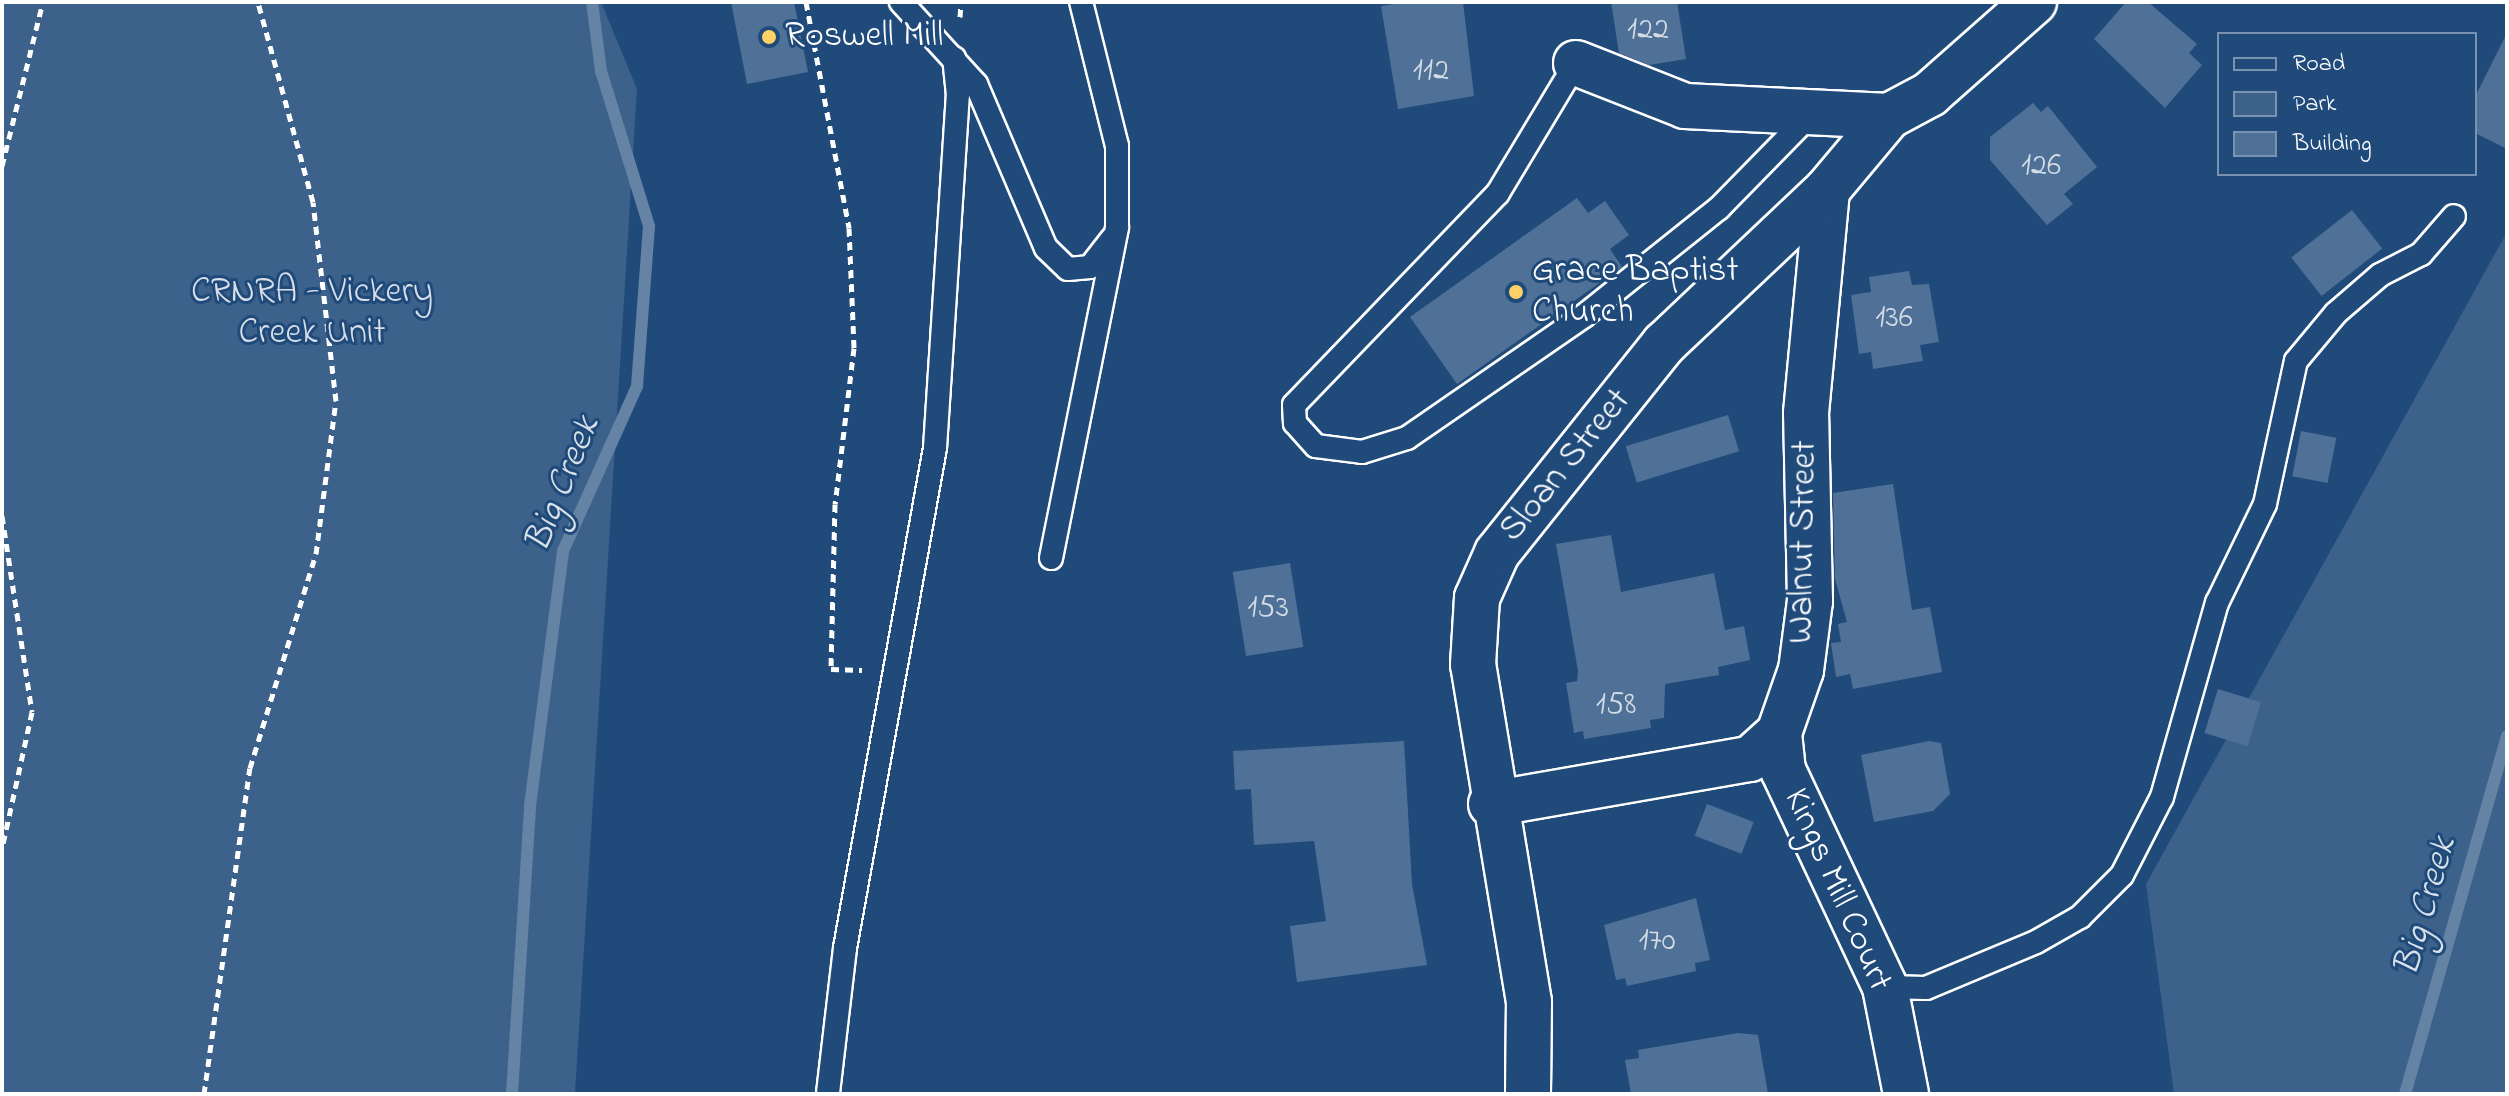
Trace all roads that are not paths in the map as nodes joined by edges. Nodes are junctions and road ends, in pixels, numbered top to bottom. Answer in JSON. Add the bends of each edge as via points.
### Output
{"nodes":[{"id":1,"x":901,"y":2,"type":"edge"},
{"id":2,"x":1081,"y":2,"type":"edge"},
{"id":3,"x":2019,"y":8,"type":"edge"},
{"id":4,"x":954,"y":58,"type":"junction"},
{"id":5,"x":1576,"y":63,"type":"joint"},
{"id":6,"x":1813,"y":112,"type":"junction"},
{"id":7,"x":1889,"y":116,"type":"junction"},
{"id":8,"x":1827,"y":190,"type":"junction"},
{"id":9,"x":2454,"y":216,"type":"dead end"},
{"id":10,"x":1117,"y":227,"type":"junction"},
{"id":11,"x":1051,"y":558,"type":"dead end"},
{"id":12,"x":1779,"y":733,"type":"junction"},
{"id":13,"x":1491,"y":804,"type":"junction"},
{"id":14,"x":1885,"y":987,"type":"junction"},
{"id":15,"x":828,"y":1093,"type":"edge"},
{"id":16,"x":1528,"y":1094,"type":"edge"},
{"id":17,"x":1906,"y":1094,"type":"edge"}],
"edges":[{"from":1,"to":4,"type":"lane"},
{"from":2,"to":10,"type":"lane","via":[[1117,146]]},
{"from":3,"to":7,"type":"street","name":"Sloan Street","via":[[1930,94]]},
{"from":4,"to":10,"type":"lane","via":[[976,84],[1046,248],[1068,269],[1090,267],[1103,257]]},
{"from":4,"to":15,"type":"lane","via":[[958,95],[935,448],[845,948]]},
{"from":5,"to":6,"type":"street","via":[[1685,106]]},
{"from":5,"to":6,"type":"lane","via":[[1498,193],[1294,405],[1295,423],[1316,446],[1362,452],[1407,438],[1597,306],[1719,208]]},
{"from":6,"to":7,"type":"street"},
{"from":7,"to":8,"type":"street","name":"Sloan Street"},
{"from":8,"to":12,"type":"street","name":"Walnut Street","via":[[1806,413],[1810,601],[1801,670]]},
{"from":8,"to":13,"type":"street","name":"Sloan Street","via":[[1664,344],[1497,553],[1473,631]]},
{"from":9,"to":14,"type":"lane","via":[[2421,254],[2380,275],[2336,313],[2296,361],[2265,504],[2217,603],[2162,797],[2122,875],[2080,917],[2036,942],[1926,988]]},
{"from":10,"to":11,"type":"lane"},
{"from":12,"to":13,"type":"street","name":"Walnut Street","via":[[1750,759]]},
{"from":12,"to":14,"type":"street","name":"Kings Mill Court","via":[[1783,770]]},
{"from":13,"to":16,"type":"street","name":"Sloan Street","via":[[1529,1002]]},
{"from":14,"to":17,"type":"street","name":"Kings Mill Court"}]}
